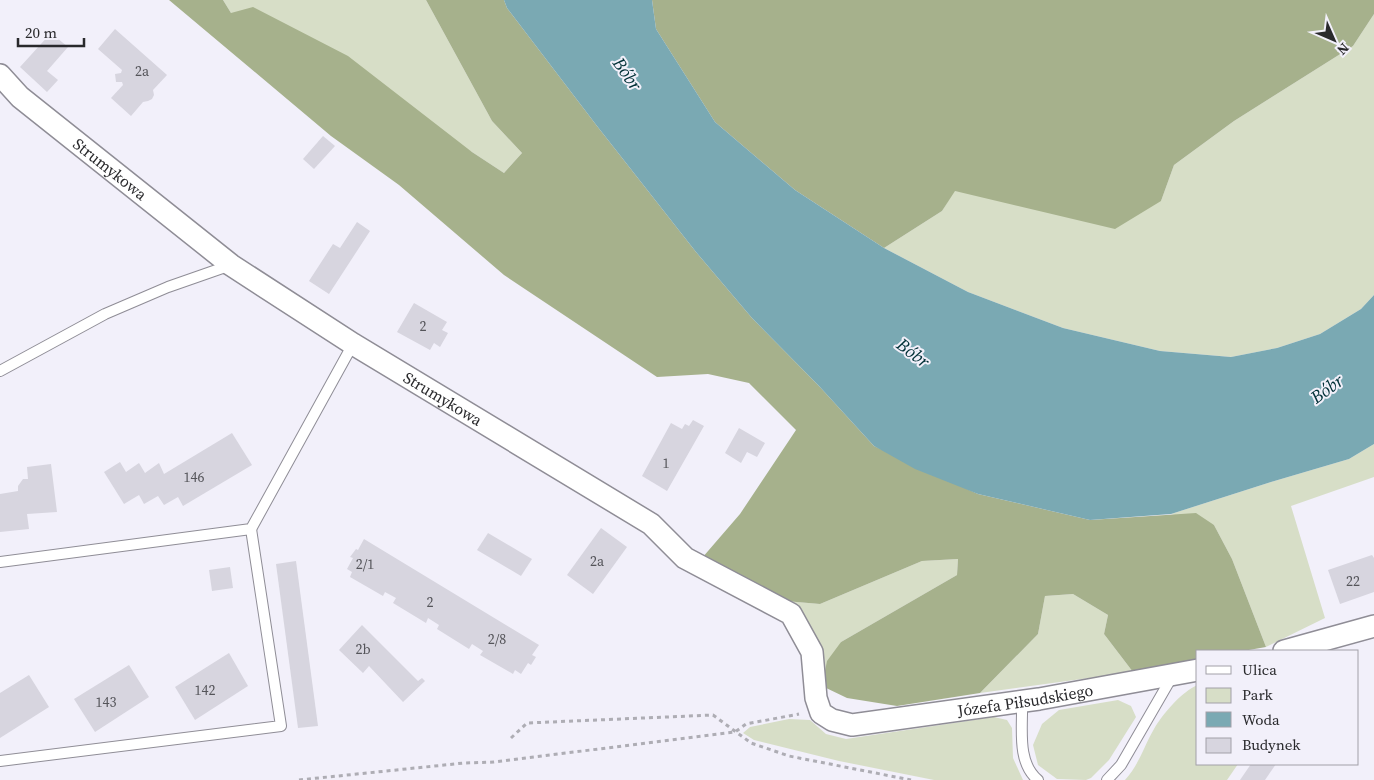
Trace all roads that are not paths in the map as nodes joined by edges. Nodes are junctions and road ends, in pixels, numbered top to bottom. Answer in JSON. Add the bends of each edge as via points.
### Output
{"nodes":[{"id":1,"x":0,"y":75,"type":"edge"},
{"id":2,"x":232,"y":265,"type":"junction"},
{"id":3,"x":353,"y":344,"type":"junction"},
{"id":4,"x":0,"y":371,"type":"edge"},
{"id":5,"x":251,"y":529,"type":"junction"},
{"id":6,"x":0,"y":562,"type":"edge"},
{"id":7,"x":1374,"y":626,"type":"edge"},
{"id":8,"x":1288,"y":650,"type":"edge"},
{"id":9,"x":1196,"y":670,"type":"edge"},
{"id":10,"x":1173,"y":675,"type":"junction"},
{"id":11,"x":1022,"y":701,"type":"junction"},
{"id":12,"x":852,"y":725,"type":"joint"},
{"id":13,"x":0,"y":761,"type":"edge"},
{"id":14,"x":1038,"y":780,"type":"edge"},
{"id":15,"x":1107,"y":780,"type":"edge"}],
"edges":[{"from":1,"to":2,"type":"street","name":"Strumykowa","via":[[20,96]]},
{"from":2,"to":3,"type":"street","name":"Strumykowa"},
{"from":2,"to":4,"type":"lane","via":[[168,287],[105,314]]},
{"from":3,"to":5,"type":"lane"},
{"from":3,"to":12,"type":"street","name":"Strumykowa","via":[[651,524],[685,558],[791,614],[812,652],[816,698],[821,713],[832,720]]},
{"from":5,"to":6,"type":"lane"},
{"from":5,"to":13,"type":"lane","via":[[281,726]]},
{"from":7,"to":8,"type":"street"},
{"from":9,"to":10,"type":"street","name":"Józefa Piłsudskiego"},
{"from":10,"to":11,"type":"street","name":"Józefa Piłsudskiego"},
{"from":10,"to":15,"type":"lane","via":[[1120,765]]},
{"from":11,"to":12,"type":"street","name":"Józefa Piłsudskiego"},
{"from":11,"to":14,"type":"lane","via":[[1024,759]]}]}
